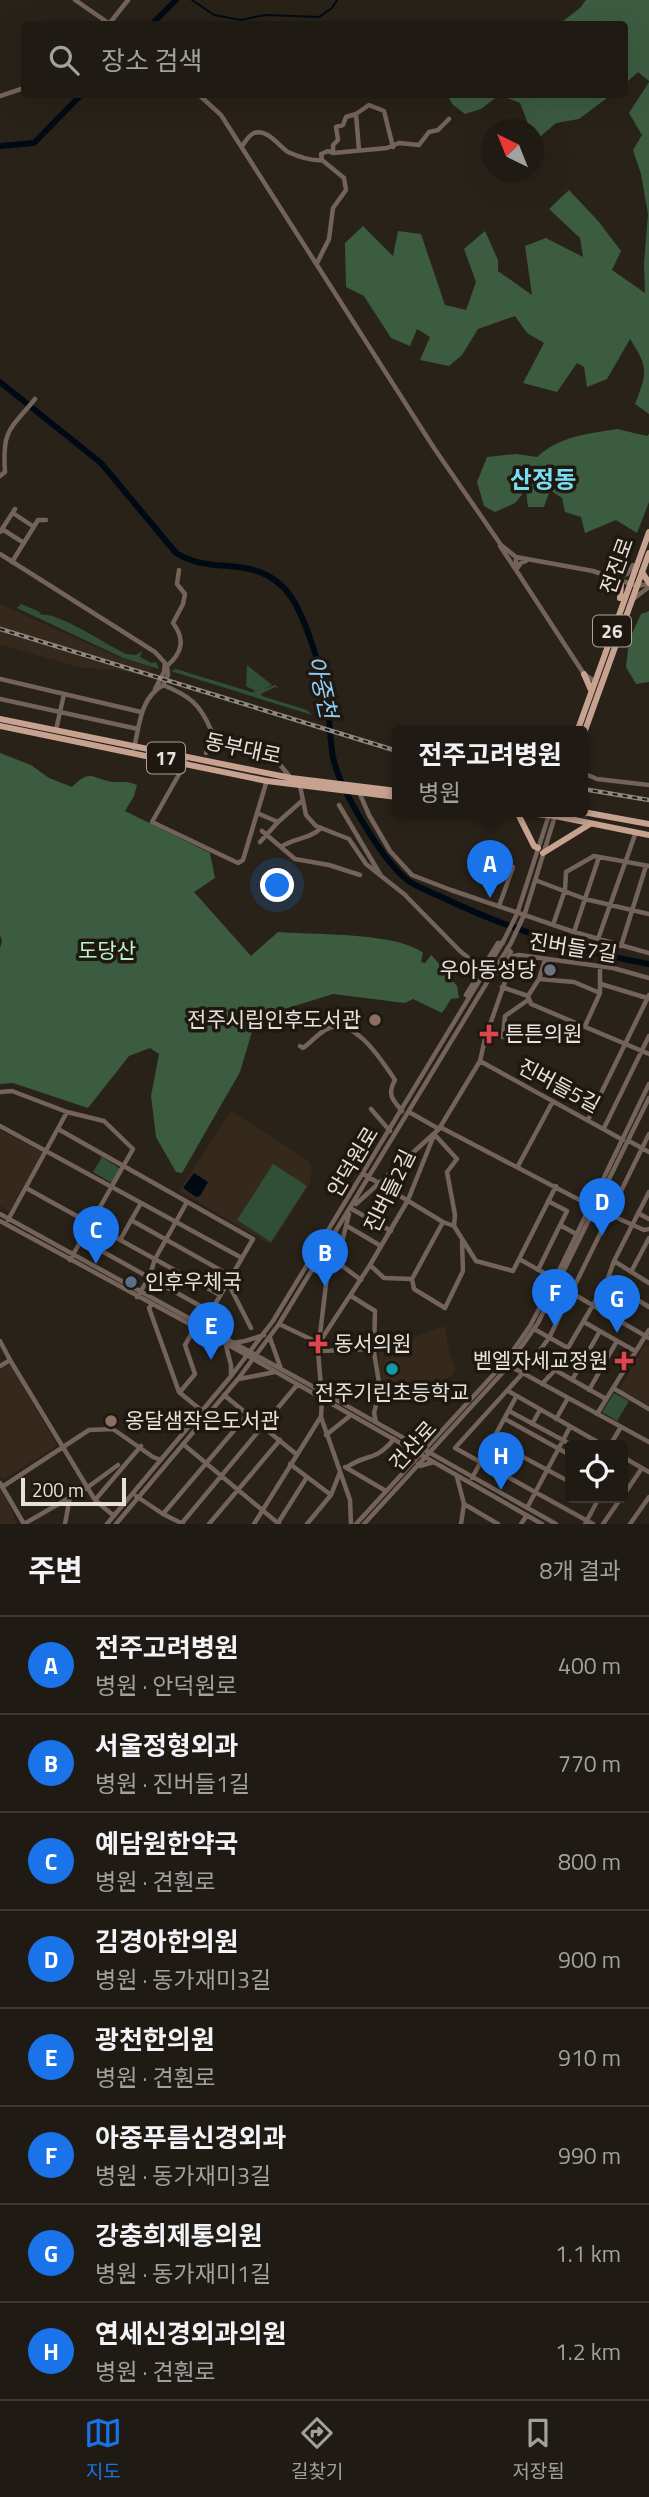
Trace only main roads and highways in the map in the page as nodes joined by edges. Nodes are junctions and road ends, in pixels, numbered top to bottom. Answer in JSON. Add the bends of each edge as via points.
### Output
{"nodes":[{"id":1,"x":649,"y":531,"type":"edge"},
{"id":2,"x":649,"y":553,"type":"edge"},
{"id":3,"x":639,"y":569,"type":"junction"},
{"id":4,"x":616,"y":578,"type":"road end"},
{"id":5,"x":649,"y":585,"type":"edge"},
{"id":6,"x":628,"y":600,"type":"junction"},
{"id":7,"x":584,"y":674,"type":"road end"},
{"id":8,"x":591,"y":690,"type":"junction"},
{"id":9,"x":0,"y":719,"type":"edge"},
{"id":10,"x":0,"y":726,"type":"edge"},
{"id":11,"x":579,"y":726,"type":"edge"},
{"id":12,"x":586,"y":726,"type":"edge"},
{"id":13,"x":134,"y":748,"type":"junction"},
{"id":14,"x":355,"y":790,"type":"junction"},
{"id":15,"x":392,"y":791,"type":"edge"},
{"id":16,"x":392,"y":796,"type":"edge"},
{"id":17,"x":588,"y":816,"type":"edge"},
{"id":18,"x":520,"y":817,"type":"edge"},
{"id":19,"x":577,"y":817,"type":"edge"},
{"id":20,"x":593,"y":819,"type":"junction"},
{"id":21,"x":649,"y":829,"type":"edge"}],
"edges":[{"from":1,"to":3,"type":"main road","name":"전진로","number":"26"},
{"from":2,"to":3,"type":"main road","name":"전진로","number":"26"},
{"from":3,"to":5,"type":"main road"},
{"from":3,"to":6,"type":"main road","name":"전진로","number":"26"},
{"from":4,"to":6,"type":"main road","via":[[620,598]]},
{"from":6,"to":8,"type":"main road","name":"전진로","number":"26"},
{"from":6,"to":12,"type":"main road","name":"전진로","number":"26"},
{"from":7,"to":8,"type":"main road"},
{"from":8,"to":11,"type":"main road","name":"전진로","number":"26"},
{"from":9,"to":13,"type":"main road","name":"동부대로","number":"17"},
{"from":10,"to":13,"type":"main road","name":"동부대로","number":"17"},
{"from":13,"to":14,"type":"main road","name":"동부대로","number":"17"},
{"from":13,"to":14,"type":"main road","name":"동부대로","number":"17","via":[[267,781]]},
{"from":14,"to":15,"type":"main road","name":"동부대로","number":"17"},
{"from":14,"to":16,"type":"main road","name":"동부대로","number":"17"},
{"from":17,"to":20,"type":"main road"},
{"from":18,"to":20,"type":"main road","via":[[541,851]]},
{"from":19,"to":20,"type":"main road"},
{"from":20,"to":21,"type":"main road"},
{"from":20,"to":21,"type":"main road","via":[[636,832]]}]}
